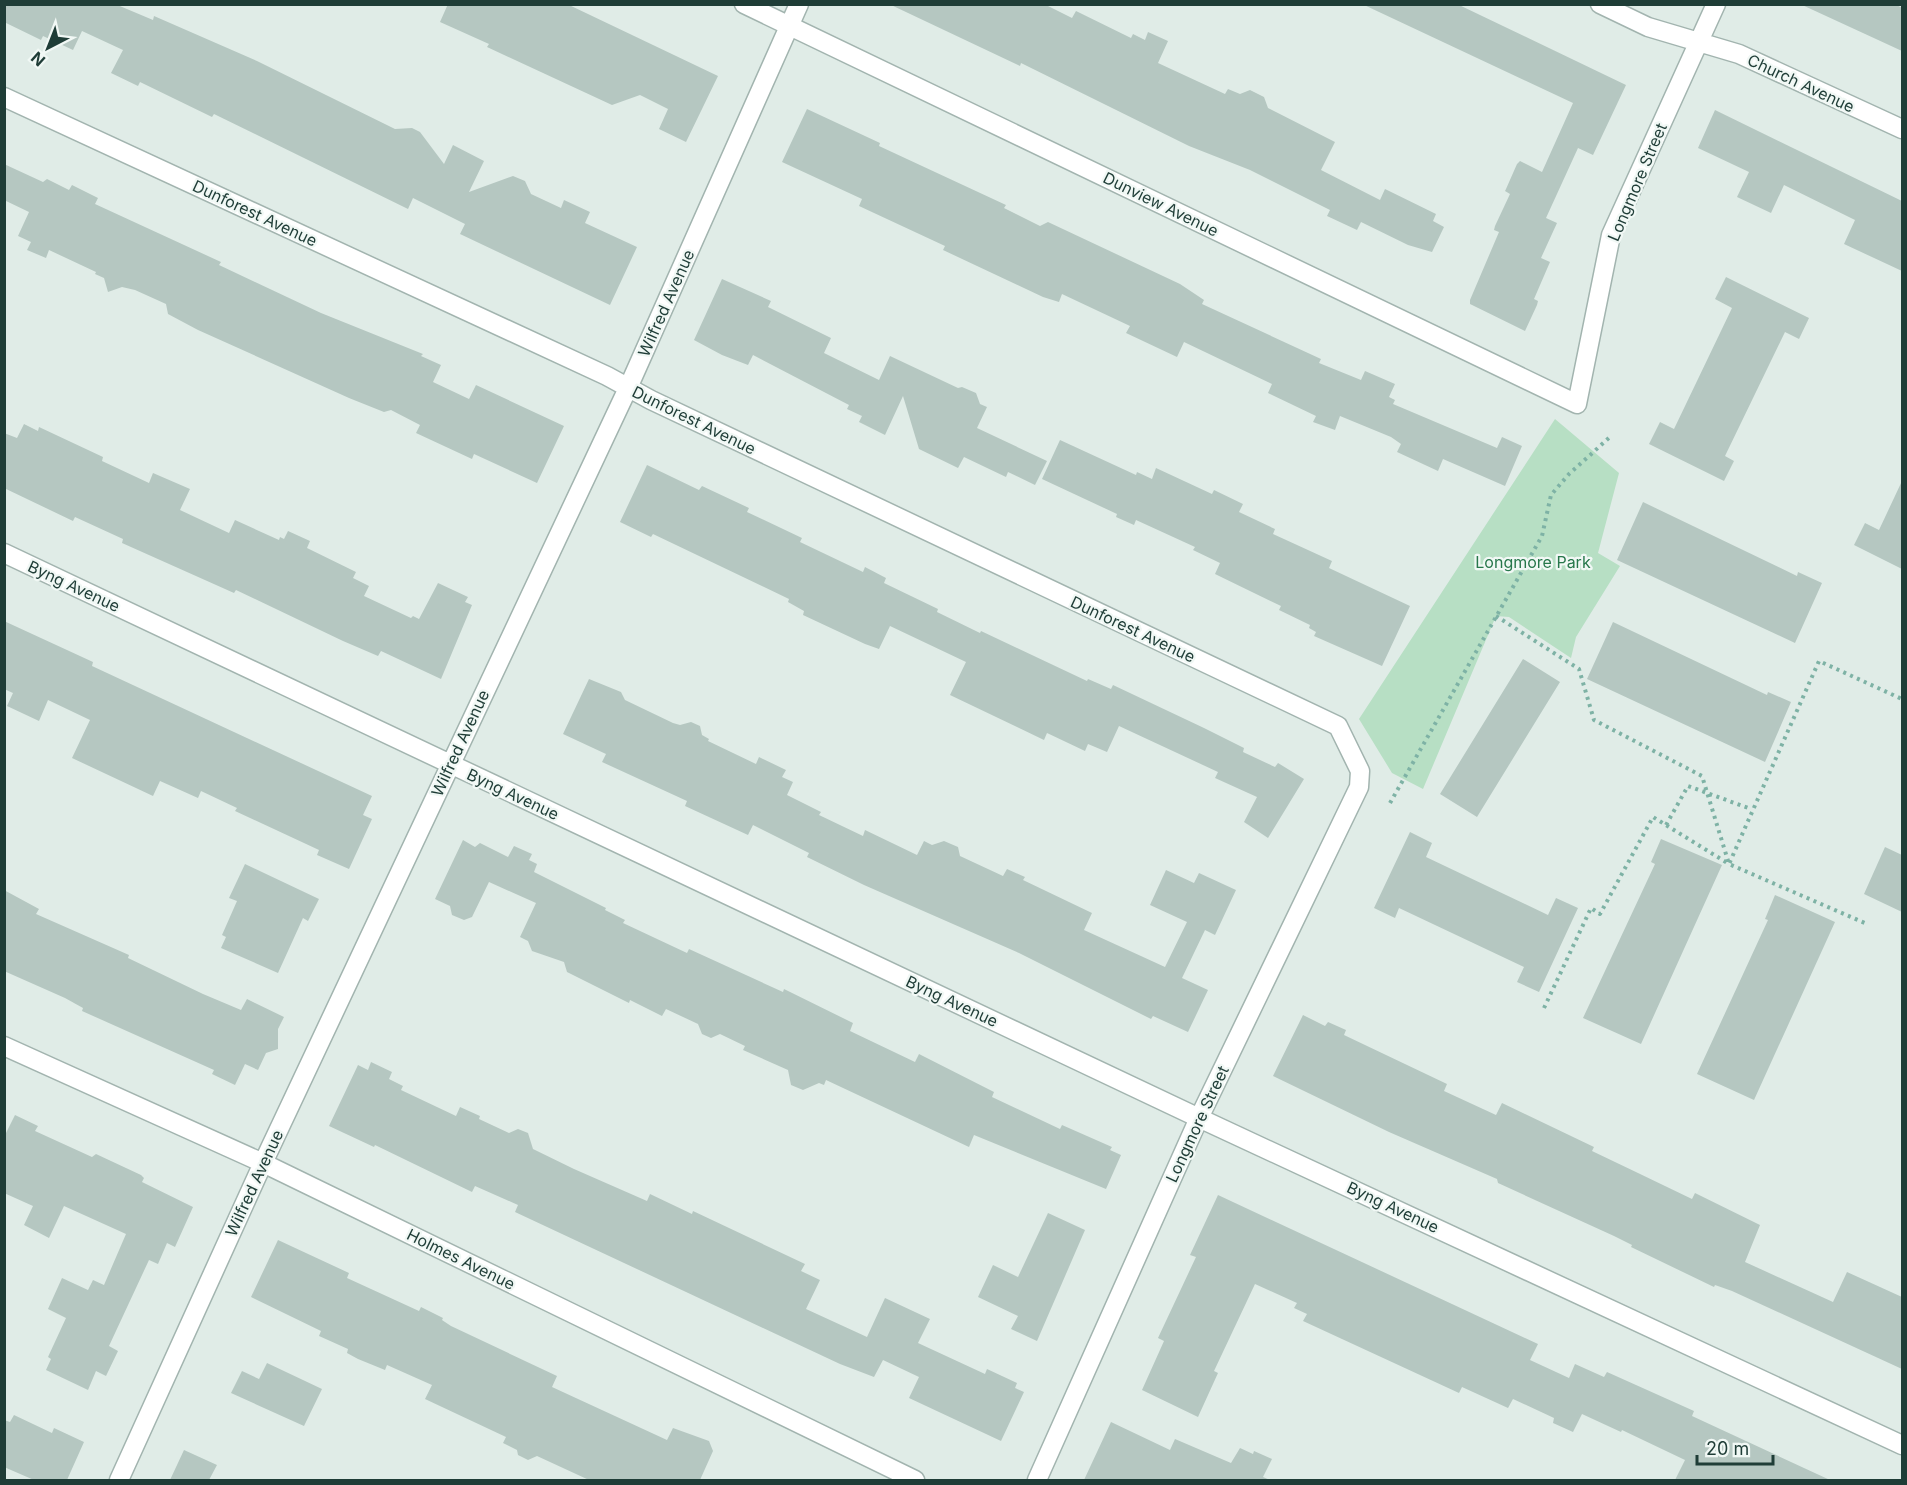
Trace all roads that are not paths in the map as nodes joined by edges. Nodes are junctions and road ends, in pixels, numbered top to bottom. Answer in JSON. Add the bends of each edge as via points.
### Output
{"nodes":[{"id":1,"x":744,"y":4,"type":"edge"},
{"id":2,"x":799,"y":4,"type":"edge"},
{"id":3,"x":1600,"y":4,"type":"edge"},
{"id":4,"x":1716,"y":4,"type":"edge"},
{"id":5,"x":789,"y":25,"type":"junction"},
{"id":6,"x":1698,"y":42,"type":"junction"},
{"id":7,"x":4,"y":97,"type":"edge"},
{"id":8,"x":1902,"y":129,"type":"edge"},
{"id":9,"x":628,"y":388,"type":"junction"},
{"id":10,"x":1577,"y":404,"type":"joint"},
{"id":11,"x":4,"y":553,"type":"edge"},
{"id":12,"x":450,"y":764,"type":"junction"},
{"id":13,"x":1360,"y":771,"type":"joint"},
{"id":14,"x":4,"y":1046,"type":"edge"},
{"id":15,"x":1199,"y":1118,"type":"junction"},
{"id":16,"x":263,"y":1163,"type":"junction"},
{"id":17,"x":1902,"y":1445,"type":"edge"},
{"id":18,"x":119,"y":1480,"type":"edge"},
{"id":19,"x":915,"y":1480,"type":"edge"},
{"id":20,"x":1037,"y":1480,"type":"edge"}],
"edges":[{"from":1,"to":5,"type":"street","name":"Dunview Avenue"},
{"from":2,"to":5,"type":"street","name":"Wilfred Avenue"},
{"from":3,"to":6,"type":"street","name":"Church Avenue","via":[[1648,27]]},
{"from":4,"to":6,"type":"street","name":"Longmore Street"},
{"from":5,"to":9,"type":"street","name":"Wilfred Avenue"},
{"from":5,"to":10,"type":"street","name":"Dunview Avenue"},
{"from":6,"to":8,"type":"street","name":"Church Avenue","via":[[1739,54]]},
{"from":6,"to":10,"type":"street","name":"Longmore Street","via":[[1611,236]]},
{"from":7,"to":9,"type":"street","name":"Dunforest Avenue"},
{"from":9,"to":12,"type":"street","name":"Wilfred Avenue"},
{"from":9,"to":13,"type":"street","name":"Dunforest Avenue","via":[[1338,726]]},
{"from":11,"to":12,"type":"street","name":"Byng Avenue"},
{"from":12,"to":15,"type":"street","name":"Byng Avenue"},
{"from":12,"to":16,"type":"street","name":"Wilfred Avenue"},
{"from":13,"to":15,"type":"street","name":"Longmore Street","via":[[1359,787]]},
{"from":14,"to":16,"type":"street","name":"Holmes Avenue"},
{"from":15,"to":17,"type":"street","name":"Byng Avenue"},
{"from":15,"to":20,"type":"street","name":"Longmore Street"},
{"from":16,"to":18,"type":"street","name":"Wilfred Avenue"},
{"from":16,"to":19,"type":"street","name":"Holmes Avenue"}]}
